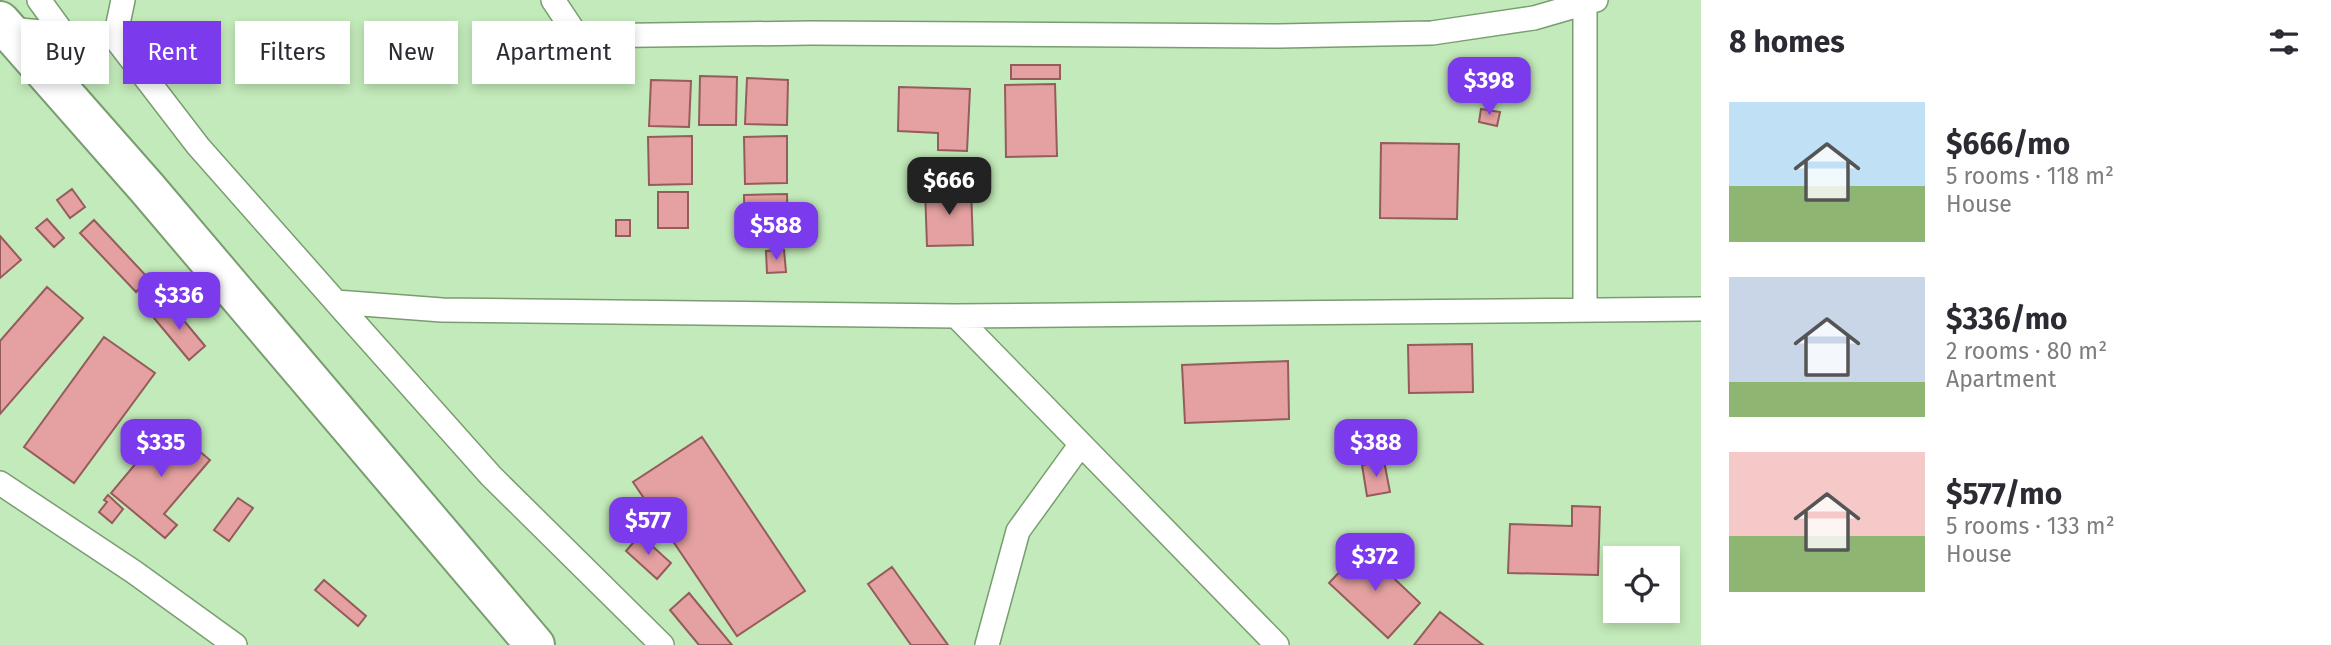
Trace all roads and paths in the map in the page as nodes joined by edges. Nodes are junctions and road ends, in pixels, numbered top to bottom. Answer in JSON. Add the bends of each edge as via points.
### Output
{"nodes":[{"id":1,"x":39,"y":0,"type":"edge"},
{"id":2,"x":123,"y":0,"type":"edge"},
{"id":3,"x":553,"y":0,"type":"edge"},
{"id":4,"x":1589,"y":0,"type":"edge"},
{"id":5,"x":54,"y":21,"type":"edge"},
{"id":6,"x":4,"y":25,"type":"edge"},
{"id":7,"x":109,"y":37,"type":"edge"},
{"id":8,"x":115,"y":38,"type":"junction"},
{"id":9,"x":336,"y":302,"type":"junction"},
{"id":10,"x":1701,"y":309,"type":"edge"},
{"id":11,"x":1585,"y":310,"type":"junction"},
{"id":12,"x":956,"y":316,"type":"junction"},
{"id":13,"x":1081,"y":444,"type":"junction"},
{"id":14,"x":0,"y":483,"type":"edge"},
{"id":15,"x":235,"y":645,"type":"edge"},
{"id":16,"x":535,"y":645,"type":"edge"},
{"id":17,"x":662,"y":645,"type":"edge"},
{"id":18,"x":986,"y":645,"type":"edge"},
{"id":19,"x":1277,"y":645,"type":"edge"}],
"edges":[{"from":1,"to":5,"type":"street"},
{"from":2,"to":8,"type":"street"},
{"from":3,"to":4,"type":"street","via":[[577,36],[1433,33],[1534,18]]},
{"from":4,"to":11,"type":"street"},
{"from":6,"to":16,"type":"highway"},
{"from":7,"to":8,"type":"street"},
{"from":8,"to":9,"type":"street","via":[[198,146]]},
{"from":9,"to":12,"type":"street","via":[[442,310]]},
{"from":9,"to":17,"type":"street","via":[[491,476]]},
{"from":10,"to":11,"type":"street"},
{"from":11,"to":12,"type":"street"},
{"from":12,"to":13,"type":"street"},
{"from":13,"to":18,"type":"street","via":[[1018,531]]},
{"from":13,"to":19,"type":"street"},
{"from":14,"to":15,"type":"street"}]}
